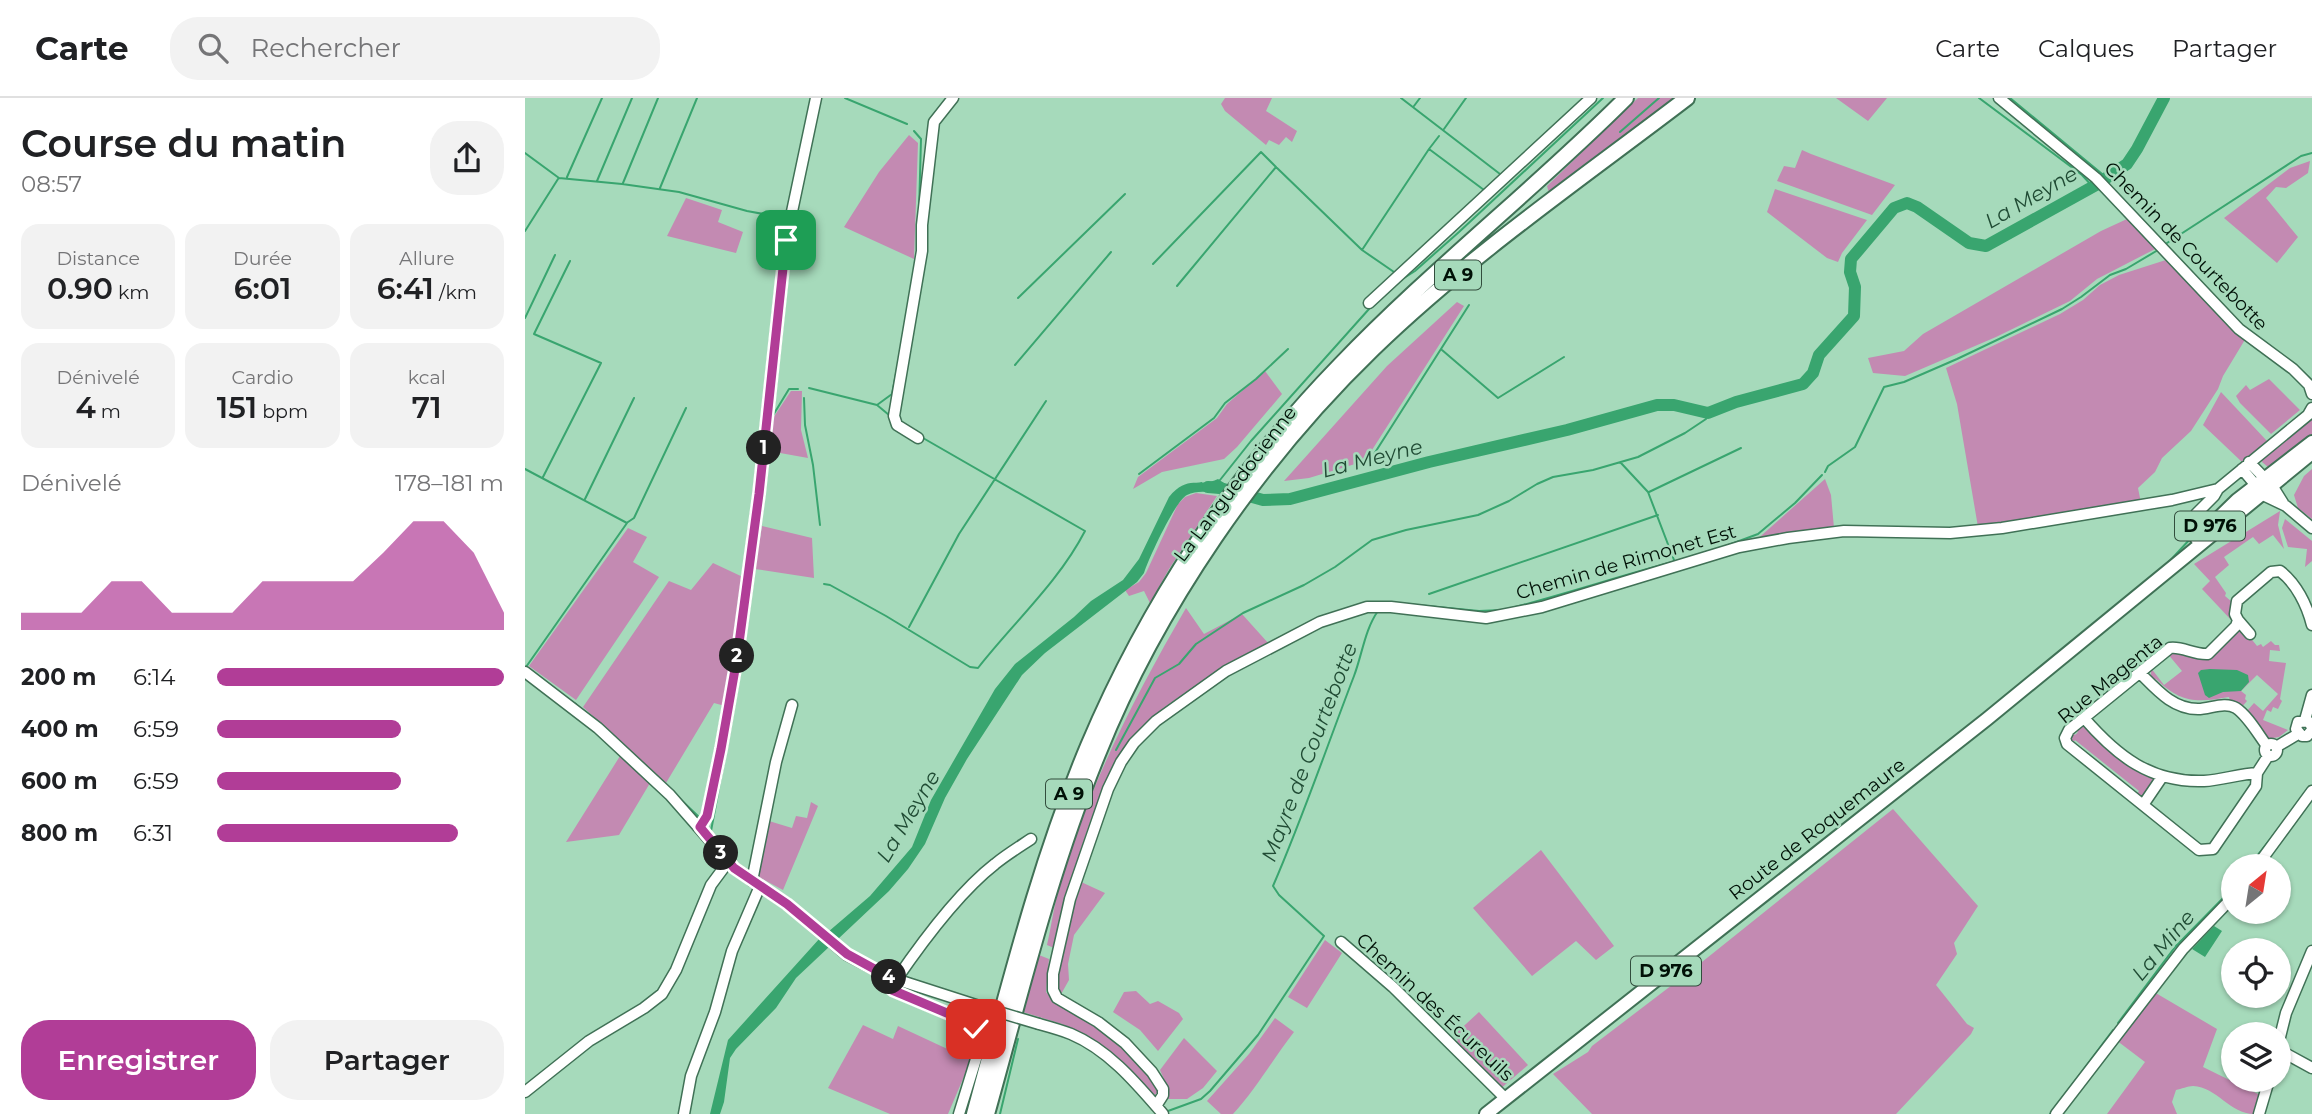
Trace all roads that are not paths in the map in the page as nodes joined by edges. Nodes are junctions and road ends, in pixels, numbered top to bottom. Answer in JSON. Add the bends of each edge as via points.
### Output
{"nodes":[{"id":1,"x":816,"y":98,"type":"edge"},
{"id":2,"x":953,"y":98,"type":"edge"},
{"id":3,"x":1591,"y":98,"type":"edge"},
{"id":4,"x":1626,"y":98,"type":"edge"},
{"id":5,"x":1687,"y":98,"type":"edge"},
{"id":6,"x":1999,"y":98,"type":"edge"},
{"id":7,"x":1369,"y":303,"type":"dead end"},
{"id":8,"x":2312,"y":394,"type":"edge"},
{"id":9,"x":2312,"y":408,"type":"edge"},
{"id":10,"x":918,"y":438,"type":"dead end"},
{"id":11,"x":2312,"y":442,"type":"edge"},
{"id":12,"x":2312,"y":453,"type":"edge"},
{"id":13,"x":2246,"y":465,"type":"junction"},
{"id":14,"x":1249,"y":482,"type":"junction"},
{"id":15,"x":2263,"y":485,"type":"junction"},
{"id":16,"x":2218,"y":489,"type":"junction"},
{"id":17,"x":1233,"y":502,"type":"junction"},
{"id":18,"x":2196,"y":514,"type":"dead end"},
{"id":19,"x":2312,"y":527,"type":"edge"},
{"id":20,"x":2310,"y":609,"type":"edge"},
{"id":21,"x":2238,"y":620,"type":"junction"},
{"id":22,"x":2312,"y":625,"type":"edge"},
{"id":23,"x":2251,"y":634,"type":"dead end"},
{"id":24,"x":525,"y":672,"type":"edge"},
{"id":25,"x":2140,"y":673,"type":"junction"},
{"id":26,"x":2312,"y":695,"type":"edge"},
{"id":27,"x":792,"y":705,"type":"dead end"},
{"id":28,"x":2084,"y":718,"type":"junction"},
{"id":29,"x":2310,"y":726,"type":"edge"},
{"id":30,"x":2271,"y":749,"type":"junction"},
{"id":31,"x":2257,"y":773,"type":"junction"},
{"id":32,"x":2162,"y":777,"type":"junction"},
{"id":33,"x":2312,"y":791,"type":"edge"},
{"id":34,"x":2143,"y":805,"type":"junction"},
{"id":35,"x":700,"y":827,"type":"junction"},
{"id":36,"x":1031,"y":839,"type":"dead end"},
{"id":37,"x":2266,"y":854,"type":"edge"},
{"id":38,"x":728,"y":862,"type":"junction"},
{"id":39,"x":756,"y":883,"type":"junction"},
{"id":40,"x":2221,"y":909,"type":"edge"},
{"id":41,"x":1341,"y":942,"type":"dead end"},
{"id":42,"x":2312,"y":951,"type":"edge"},
{"id":43,"x":892,"y":978,"type":"junction"},
{"id":44,"x":2284,"y":1022,"type":"edge"},
{"id":45,"x":2291,"y":1057,"type":"edge"},
{"id":46,"x":2312,"y":1068,"type":"edge"},
{"id":47,"x":525,"y":1092,"type":"edge"},
{"id":48,"x":2265,"y":1092,"type":"edge"},
{"id":49,"x":1505,"y":1098,"type":"junction"},
{"id":50,"x":1160,"y":1110,"type":"edge"},
{"id":51,"x":684,"y":1114,"type":"edge"},
{"id":52,"x":959,"y":1114,"type":"edge"},
{"id":53,"x":974,"y":1114,"type":"edge"},
{"id":54,"x":986,"y":1114,"type":"edge"},
{"id":55,"x":1486,"y":1114,"type":"edge"},
{"id":56,"x":2056,"y":1114,"type":"edge"},
{"id":57,"x":2259,"y":1114,"type":"edge"}],
"edges":[{"from":1,"to":35,"type":"street","via":[[786,240],[737,658],[707,816]]},
{"from":2,"to":10,"type":"street","via":[[934,122],[922,251],[894,416],[897,425]]},
{"from":3,"to":7,"type":"street"},
{"from":4,"to":14,"type":"highway","name":"La Languedocienne","number":"A 9","via":[[1340,364],[1270,444]]},
{"from":5,"to":14,"type":"highway","name":"La Languedocienne","number":"A 9","via":[[1543,206],[1395,328]]},
{"from":6,"to":8,"type":"street","name":"Chemin de Courtebotte","via":[[2097,178],[2239,329],[2294,369]]},
{"from":9,"to":13,"type":"street"},
{"from":11,"to":15,"type":"main road","name":"Route de Roquemaure","number":"D 976"},
{"from":12,"to":15,"type":"main road","name":"Route de Roquemaure","number":"D 976"},
{"from":13,"to":15,"type":"street"},
{"from":13,"to":16,"type":"street","name":"Chemin de Rimonet Est"},
{"from":14,"to":17,"type":"highway","name":"La Languedocienne","number":"A 9"},
{"from":15,"to":19,"type":"street"},
{"from":15,"to":49,"type":"main road","name":"Route de Roquemaure","number":"D 976","via":[[1987,719]]},
{"from":16,"to":18,"type":"street"},
{"from":16,"to":50,"type":"street","name":"Chemin de Rimonet Est","via":[[2002,528],[1950,533],[1844,531],[1739,547],[1542,607],[1486,618],[1367,607],[1320,622],[1226,671],[1156,721],[1121,762],[1070,899],[1053,974],[1052,990],[1057,998],[1125,1042],[1151,1072],[1163,1089]]},
{"from":17,"to":53,"type":"highway","name":"La Languedocienne","number":"A 9","via":[[1160,604],[1088,747],[1039,882]]},
{"from":17,"to":54,"type":"highway","name":"La Languedocienne","number":"A 9","via":[[1142,660],[1099,751],[1059,857]]},
{"from":20,"to":21,"type":"street","name":"Rue Magenta","via":[[2287,577],[2280,571],[2271,572],[2237,601]]},
{"from":20,"to":22,"type":"street","name":"Rue Magenta"},
{"from":21,"to":23,"type":"street"},
{"from":21,"to":25,"type":"street","name":"Rue Magenta","via":[[2208,654],[2170,648]]},
{"from":24,"to":35,"type":"street","via":[[598,728]]},
{"from":25,"to":28,"type":"street","name":"Rue Magenta"},
{"from":25,"to":30,"type":"street","via":[[2179,706],[2228,705],[2237,709]]},
{"from":26,"to":29,"type":"street"},
{"from":27,"to":39,"type":"street","via":[[776,762]]},
{"from":28,"to":32,"type":"street","via":[[2120,754]]},
{"from":28,"to":34,"type":"street","name":"Rue Magenta","via":[[2065,733],[2067,744]]},
{"from":29,"to":30,"type":"street","name":"Rue Magenta","via":[[2297,724],[2298,734]]},
{"from":30,"to":31,"type":"street","name":"Rue Magenta"},
{"from":31,"to":32,"type":"street","via":[[2201,781]]},
{"from":31,"to":34,"type":"street","name":"Rue Magenta","via":[[2256,786],[2213,849],[2206,851]]},
{"from":32,"to":34,"type":"street"},
{"from":33,"to":37,"type":"street"},
{"from":35,"to":38,"type":"street"},
{"from":36,"to":43,"type":"street","via":[[974,882]]},
{"from":38,"to":39,"type":"street"},
{"from":38,"to":47,"type":"street","via":[[710,886],[662,995],[589,1041]]},
{"from":39,"to":43,"type":"street","via":[[859,962]]},
{"from":39,"to":51,"type":"street","via":[[691,1076]]},
{"from":40,"to":56,"type":"street","via":[[2183,949]]},
{"from":41,"to":49,"type":"street","name":"Chemin des Écureuils"},
{"from":42,"to":44,"type":"street"},
{"from":43,"to":50,"type":"street","bridge":true,"via":[[1071,1034],[1130,1077]]},
{"from":43,"to":52,"type":"street","via":[[892,990],[968,1022],[980,1037]]},
{"from":45,"to":46,"type":"street"},
{"from":48,"to":57,"type":"street"},
{"from":49,"to":55,"type":"main road","name":"Route de Roquemaure","number":"D 976"}]}
